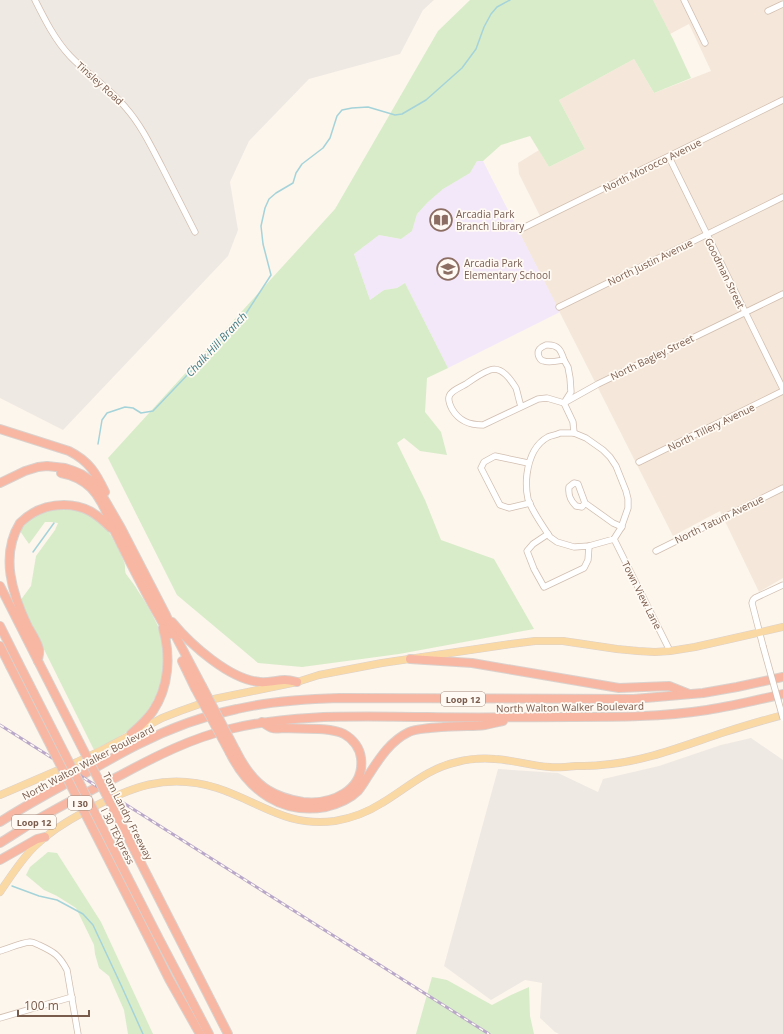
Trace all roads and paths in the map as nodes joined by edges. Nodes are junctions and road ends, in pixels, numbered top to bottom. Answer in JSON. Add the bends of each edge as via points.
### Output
{"nodes":[{"id":1,"x":35,"y":0,"type":"edge"},
{"id":2,"x":684,"y":0,"type":"edge"},
{"id":3,"x":783,"y":4,"type":"edge"},
{"id":4,"x":768,"y":11,"type":"dead end"},
{"id":5,"x":705,"y":43,"type":"dead end"},
{"id":6,"x":783,"y":100,"type":"edge"},
{"id":7,"x":669,"y":157,"type":"junction"},
{"id":8,"x":783,"y":197,"type":"edge"},
{"id":9,"x":521,"y":229,"type":"dead end"},
{"id":10,"x":195,"y":232,"type":"dead end"},
{"id":11,"x":706,"y":234,"type":"junction"},
{"id":12,"x":783,"y":294,"type":"edge"},
{"id":13,"x":559,"y":307,"type":"dead end"},
{"id":14,"x":745,"y":312,"type":"junction"},
{"id":15,"x":564,"y":360,"type":"junction"},
{"id":16,"x":783,"y":390,"type":"edge"},
{"id":17,"x":564,"y":403,"type":"junction"},
{"id":18,"x":521,"y":406,"type":"junction"},
{"id":19,"x":0,"y":429,"type":"edge"},
{"id":20,"x":574,"y":433,"type":"junction"},
{"id":21,"x":639,"y":462,"type":"dead end"},
{"id":22,"x":528,"y":463,"type":"junction"},
{"id":23,"x":18,"y":477,"type":"junction"},
{"id":24,"x":0,"y":484,"type":"edge"},
{"id":25,"x":783,"y":488,"type":"edge"},
{"id":26,"x":0,"y":490,"type":"edge"},
{"id":27,"x":530,"y":503,"type":"junction"},
{"id":28,"x":585,"y":503,"type":"dead end"},
{"id":29,"x":622,"y":528,"type":"junction"},
{"id":30,"x":118,"y":530,"type":"junction"},
{"id":31,"x":548,"y":534,"type":"junction"},
{"id":32,"x":614,"y":539,"type":"junction"},
{"id":33,"x":589,"y":546,"type":"junction"},
{"id":34,"x":656,"y":551,"type":"dead end"},
{"id":35,"x":783,"y":585,"type":"edge"},
{"id":36,"x":0,"y":586,"type":"edge"},
{"id":37,"x":163,"y":616,"type":"junction"},
{"id":38,"x":0,"y":626,"type":"edge"},
{"id":39,"x":783,"y":627,"type":"edge"},
{"id":40,"x":759,"y":633,"type":"junction"},
{"id":41,"x":0,"y":646,"type":"edge"},
{"id":42,"x":670,"y":651,"type":"junction"},
{"id":43,"x":37,"y":655,"type":"junction"},
{"id":44,"x":410,"y":659,"type":"junction"},
{"id":45,"x":783,"y":677,"type":"edge"},
{"id":46,"x":297,"y":682,"type":"junction"},
{"id":47,"x":690,"y":694,"type":"junction"},
{"id":48,"x":783,"y":694,"type":"edge"},
{"id":49,"x":518,"y":717,"type":"junction"},
{"id":50,"x":783,"y":717,"type":"edge"},
{"id":51,"x":262,"y":722,"type":"junction"},
{"id":52,"x":132,"y":734,"type":"junction"},
{"id":53,"x":233,"y":752,"type":"junction"},
{"id":54,"x":0,"y":795,"type":"edge"},
{"id":55,"x":0,"y":822,"type":"edge"},
{"id":56,"x":45,"y":837,"type":"junction"},
{"id":57,"x":0,"y":843,"type":"edge"},
{"id":58,"x":0,"y":860,"type":"edge"},
{"id":59,"x":0,"y":892,"type":"edge"},
{"id":60,"x":0,"y":951,"type":"edge"},
{"id":61,"x":72,"y":997,"type":"junction"},
{"id":62,"x":0,"y":1018,"type":"edge"},
{"id":63,"x":78,"y":1034,"type":"edge"},
{"id":64,"x":200,"y":1034,"type":"edge"},
{"id":65,"x":209,"y":1034,"type":"edge"},
{"id":66,"x":228,"y":1034,"type":"edge"}],
"edges":[{"from":1,"to":10,"type":"street","name":"Tinsley Road","via":[[54,35],[70,56],[112,93],[137,121]]},
{"from":2,"to":5,"type":"street"},
{"from":3,"to":4,"type":"street"},
{"from":6,"to":7,"type":"street","name":"North Morocco Avenue"},
{"from":7,"to":9,"type":"street","name":"North Morocco Avenue"},
{"from":7,"to":11,"type":"street","name":"Goodman Street"},
{"from":8,"to":11,"type":"street","name":"North Justin Avenue"},
{"from":11,"to":13,"type":"street","name":"North Justin Avenue"},
{"from":11,"to":14,"type":"street","name":"Goodman Street"},
{"from":12,"to":14,"type":"street","name":"North Bagley Street"},
{"from":14,"to":16,"type":"street","name":"Goodman Street"},
{"from":14,"to":17,"type":"street","name":"North Bagley Street"},
{"from":15,"to":15,"type":"street","via":[[557,346],[546,345],[539,349],[538,355],[544,361]]},
{"from":15,"to":17,"type":"street","via":[[568,367],[571,392]]},
{"from":16,"to":21,"type":"street","name":"North Tillery Avenue"},
{"from":17,"to":18,"type":"street","via":[[547,398]]},
{"from":17,"to":20,"type":"street","via":[[573,422]]},
{"from":18,"to":18,"type":"street","via":[[516,389],[508,376],[497,369],[491,369],[475,378],[450,394],[449,398],[450,406],[458,417],[476,425],[483,425]]},
{"from":19,"to":30,"type":"highway","via":[[69,451],[84,461],[97,476],[114,510]]},
{"from":20,"to":22,"type":"street","via":[[560,433],[548,438],[540,444]]},
{"from":20,"to":29,"type":"street","via":[[604,450],[616,466],[628,499]]},
{"from":22,"to":27,"type":"street","via":[[526,490]]},
{"from":22,"to":27,"type":"street","via":[[495,456],[484,462],[481,468],[500,505],[509,508]]},
{"from":23,"to":24,"type":"highway"},
{"from":23,"to":26,"type":"highway"},
{"from":23,"to":30,"type":"highway","via":[[46,471],[68,474],[91,488]]},
{"from":25,"to":34,"type":"street","name":"North Tatum Avenue"},
{"from":27,"to":31,"type":"street"},
{"from":28,"to":29,"type":"street"},
{"from":29,"to":32,"type":"street"},
{"from":30,"to":37,"type":"highway"},
{"from":30,"to":43,"type":"highway","via":[[90,511],[69,505],[48,506],[23,520],[16,527],[7,547],[6,571],[8,583]]},
{"from":31,"to":33,"type":"street","via":[[557,542],[574,547]]},
{"from":31,"to":33,"type":"street","via":[[527,551],[544,587],[584,568],[588,560]]},
{"from":32,"to":33,"type":"street"},
{"from":32,"to":42,"type":"street","name":"Town View Lane"},
{"from":35,"to":40,"type":"street","via":[[753,600],[752,606]]},
{"from":36,"to":43,"type":"highway","name":"Tom Landry Freeway","number":"I 30"},
{"from":37,"to":46,"type":"highway","via":[[193,644],[233,674],[261,682]]},
{"from":37,"to":52,"type":"highway","via":[[167,644],[167,672],[163,692],[152,713]]},
{"from":37,"to":53,"type":"highway","bridge":true,"via":[[173,631]]},
{"from":38,"to":65,"type":"highway","name":"I 30 TEXpress","bridge":true},
{"from":39,"to":40,"type":"main road"},
{"from":40,"to":42,"type":"main road","via":[[695,648]]},
{"from":40,"to":50,"type":"street","bridge":true},
{"from":41,"to":64,"type":"highway","number":"I 30","bridge":true,"via":[[169,979]]},
{"from":42,"to":44,"type":"main road","via":[[638,651],[563,641],[535,641]]},
{"from":43,"to":66,"type":"highway","name":"Tom Landry Freeway","number":"I 30","bridge":true},
{"from":44,"to":46,"type":"main road","via":[[319,675]]},
{"from":44,"to":47,"type":"highway","via":[[472,663],[619,688],[669,686]]},
{"from":45,"to":47,"type":"highway","name":"North Walton Walker Boulevard","number":"Loop 12"},
{"from":46,"to":52,"type":"main road","via":[[198,704],[162,718]]},
{"from":47,"to":55,"type":"highway","name":"North Walton Walker Boulevard","number":"Loop 12","via":[[634,699],[339,698],[270,702],[236,709],[170,730],[139,744]]},
{"from":48,"to":49,"type":"highway","name":"North Walton Walker Boulevard","number":"Loop 12","via":[[707,710],[668,714]]},
{"from":49,"to":51,"type":"highway","name":"North Walton Walker Boulevard","number":"Loop 12","via":[[336,717]]},
{"from":49,"to":53,"type":"highway","via":[[484,725],[410,732],[383,753],[350,798],[318,808],[294,807],[260,792],[235,765]]},
{"from":50,"to":56,"type":"main road","via":[[727,731],[666,752],[602,765],[551,768],[496,759],[455,762],[424,774],[364,813],[333,821],[301,821],[285,817],[203,784],[170,781],[154,783],[116,796],[73,818]]},
{"from":51,"to":53,"type":"highway","via":[[272,728],[324,730],[344,734],[361,753],[362,766],[358,780],[346,792],[328,800],[291,800],[258,783]]},
{"from":51,"to":57,"type":"highway","name":"North Walton Walker Boulevard","number":"Loop 12","via":[[229,729],[169,750],[37,820]]},
{"from":52,"to":54,"type":"main road","via":[[77,762]]},
{"from":56,"to":58,"type":"highway"},
{"from":56,"to":59,"type":"main road","via":[[22,860]]},
{"from":60,"to":61,"type":"street","via":[[32,942],[50,950],[62,961]]},
{"from":61,"to":62,"type":"street"},
{"from":61,"to":63,"type":"street"}]}
